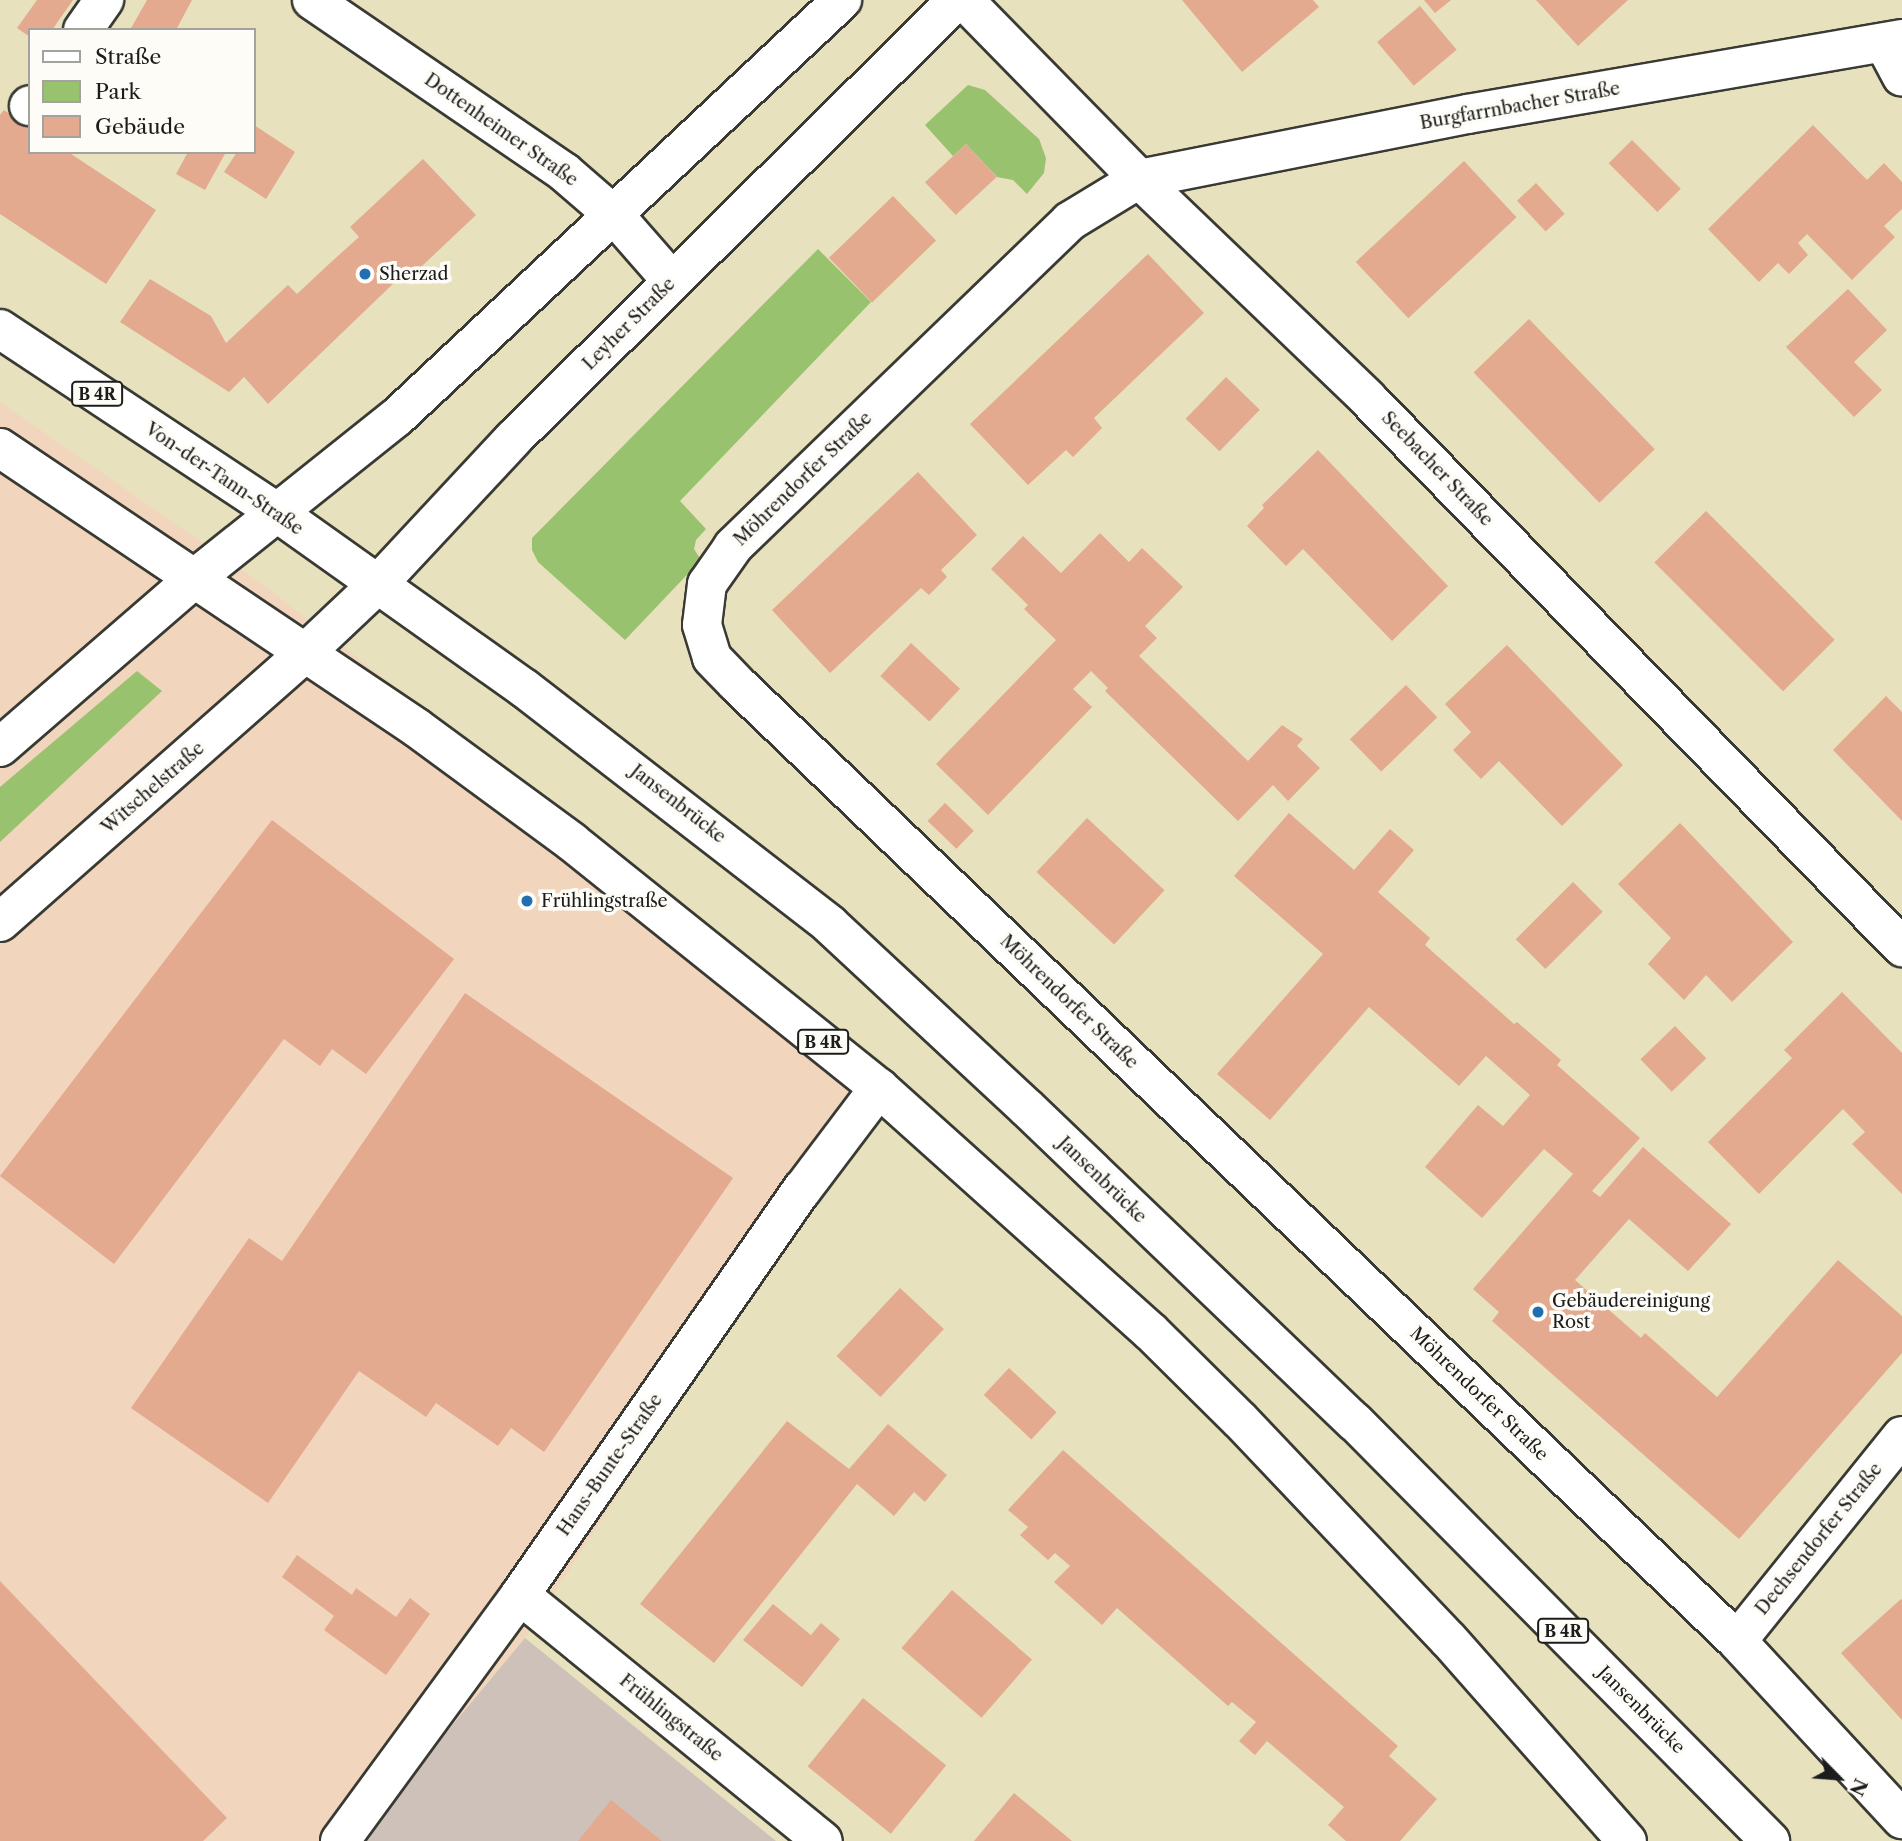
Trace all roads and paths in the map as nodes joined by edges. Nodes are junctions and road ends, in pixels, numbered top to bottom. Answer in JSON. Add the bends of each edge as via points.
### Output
{"nodes":[{"id":1,"x":104,"y":0,"type":"edge"},
{"id":2,"x":312,"y":0,"type":"edge"},
{"id":3,"x":842,"y":0,"type":"edge"},
{"id":4,"x":957,"y":0,"type":"edge"},
{"id":5,"x":964,"y":0,"type":"edge"},
{"id":6,"x":84,"y":28,"type":"edge"},
{"id":7,"x":1893,"y":41,"type":"edge"},
{"id":8,"x":1902,"y":77,"type":"edge"},
{"id":9,"x":1139,"y":179,"type":"junction"},
{"id":10,"x":615,"y":216,"type":"junction"},
{"id":11,"x":673,"y":281,"type":"junction"},
{"id":12,"x":0,"y":329,"type":"edge"},
{"id":13,"x":0,"y":448,"type":"edge"},
{"id":14,"x":279,"y":514,"type":"junction"},
{"id":15,"x":195,"y":578,"type":"junction"},
{"id":16,"x":378,"y":584,"type":"junction"},
{"id":17,"x":305,"y":653,"type":"junction"},
{"id":18,"x":0,"y":747,"type":"edge"},
{"id":19,"x":0,"y":922,"type":"edge"},
{"id":20,"x":1902,"y":947,"type":"edge"},
{"id":21,"x":879,"y":1088,"type":"junction"},
{"id":22,"x":1902,"y":1436,"type":"edge"},
{"id":23,"x":520,"y":1595,"type":"junction"},
{"id":24,"x":1737,"y":1641,"type":"junction"},
{"id":25,"x":1902,"y":1819,"type":"edge"},
{"id":26,"x":340,"y":1841,"type":"edge"},
{"id":27,"x":823,"y":1841,"type":"edge"},
{"id":28,"x":1627,"y":1841,"type":"edge"},
{"id":29,"x":1770,"y":1841,"type":"edge"}],
"edges":[{"from":1,"to":6,"type":"street"},
{"from":2,"to":10,"type":"street","name":"Dottenheimer Straße","via":[[519,138]]},
{"from":3,"to":10,"type":"street"},
{"from":4,"to":11,"type":"street","name":"Leyher Straße"},
{"from":5,"to":9,"type":"street","name":"Seebacher Straße"},
{"from":7,"to":8,"type":"street"},
{"from":7,"to":9,"type":"street","name":"Burgfarrnbacher Straße","via":[[1467,114]]},
{"from":9,"to":20,"type":"street","name":"Seebacher Straße","via":[[1367,398]]},
{"from":9,"to":24,"type":"street","name":"Möhrendorfer Straße","via":[[1070,221],[733,547],[707,584],[702,625],[712,658]]},
{"from":10,"to":11,"type":"street","name":"Dottenheimer Straße"},
{"from":10,"to":14,"type":"street","via":[[397,417]]},
{"from":11,"to":16,"type":"street","name":"Leyher Straße","via":[[513,439]]},
{"from":12,"to":14,"type":"street","name":"Von-der-Tann-Straße","number":"B 4R"},
{"from":13,"to":15,"type":"street","number":"B 4R"},
{"from":14,"to":15,"type":"street"},
{"from":14,"to":16,"type":"street","name":"Von-der-Tann-Straße","number":"B 4R"},
{"from":15,"to":17,"type":"street","number":"B 4R"},
{"from":15,"to":18,"type":"street"},
{"from":16,"to":17,"type":"street","name":"Leyher Straße"},
{"from":16,"to":29,"type":"street","name":"Jansenbrücke","number":"B 4R","via":[[610,752],[829,924],[1018,1098],[1355,1422]]},
{"from":17,"to":19,"type":"street","name":"Witschelstraße"},
{"from":17,"to":21,"type":"street","number":"B 4R","via":[[572,842]]},
{"from":21,"to":23,"type":"street","name":"Hans-Bunte-Straße","via":[[802,1190]]},
{"from":21,"to":28,"type":"street","number":"B 4R","via":[[1151,1332],[1448,1639]]},
{"from":22,"to":24,"type":"street","name":"Dechsendorfer Straße"},
{"from":23,"to":26,"type":"street","name":"Hans-Bunte-Straße"},
{"from":23,"to":27,"type":"street","name":"Frühlingstraße"},
{"from":24,"to":25,"type":"street","name":"Möhrendorfer Straße"}]}
